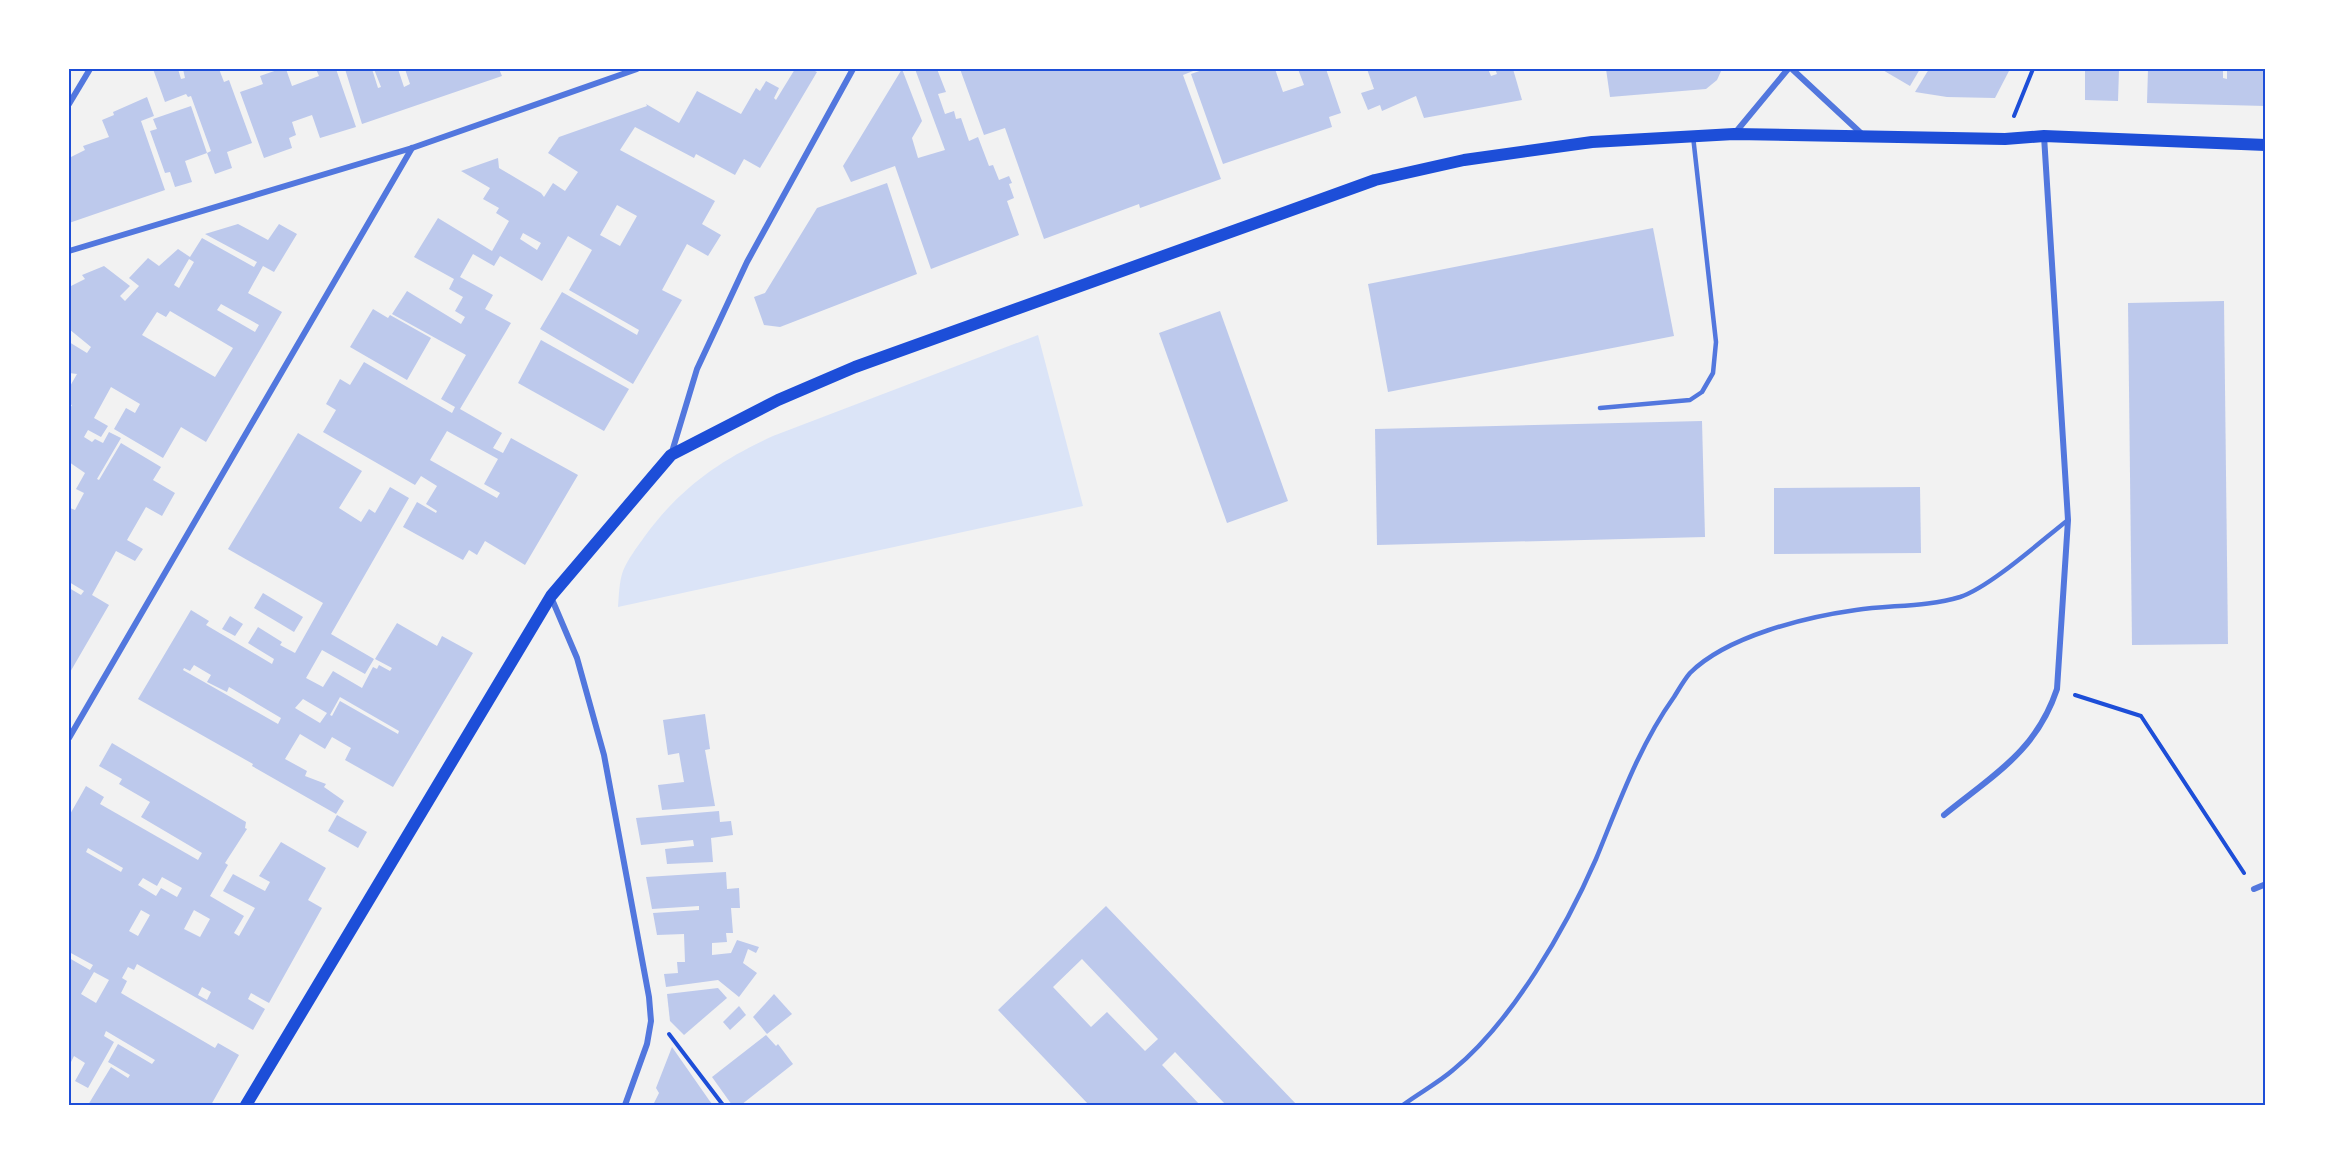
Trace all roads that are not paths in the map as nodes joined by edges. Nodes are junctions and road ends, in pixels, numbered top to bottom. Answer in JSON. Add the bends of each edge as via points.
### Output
{"nodes":[{"id":1,"x":90,"y":69,"type":"edge"},
{"id":2,"x":637,"y":69,"type":"edge"},
{"id":3,"x":853,"y":69,"type":"edge"},
{"id":4,"x":1790,"y":69,"type":"edge"},
{"id":5,"x":69,"y":104,"type":"edge"},
{"id":6,"x":1734,"y":134,"type":"junction"},
{"id":7,"x":1693,"y":136,"type":"junction"},
{"id":8,"x":1864,"y":136,"type":"junction"},
{"id":9,"x":2044,"y":136,"type":"junction"},
{"id":10,"x":2266,"y":145,"type":"edge"},
{"id":11,"x":412,"y":148,"type":"junction"},
{"id":12,"x":69,"y":251,"type":"edge"},
{"id":13,"x":1600,"y":408,"type":"dead end"},
{"id":14,"x":671,"y":455,"type":"junction"},
{"id":15,"x":2068,"y":520,"type":"junction"},
{"id":16,"x":551,"y":596,"type":"junction"},
{"id":17,"x":69,"y":738,"type":"edge"},
{"id":18,"x":1944,"y":814,"type":"dead end"},
{"id":19,"x":2266,"y":884,"type":"edge"},
{"id":20,"x":2254,"y":889,"type":"road end"},
{"id":21,"x":246,"y":1105,"type":"edge"},
{"id":22,"x":626,"y":1105,"type":"edge"},
{"id":23,"x":1403,"y":1105,"type":"edge"}],
"edges":[{"from":1,"to":5,"type":"street"},
{"from":2,"to":11,"type":"street"},
{"from":3,"to":14,"type":"street","via":[[747,262],[697,369]]},
{"from":4,"to":6,"type":"street"},
{"from":4,"to":8,"type":"street"},
{"from":6,"to":7,"type":"main road"},
{"from":6,"to":8,"type":"main road"},
{"from":7,"to":13,"type":"lane","via":[[1716,342],[1713,373],[1702,392],[1690,400]]},
{"from":7,"to":14,"type":"main road","via":[[1592,142],[1464,160],[1375,180],[855,367],[778,400]]},
{"from":8,"to":9,"type":"main road"},
{"from":9,"to":10,"type":"main road"},
{"from":9,"to":15,"type":"street"},
{"from":11,"to":12,"type":"street"},
{"from":11,"to":17,"type":"street"},
{"from":14,"to":16,"type":"main road"},
{"from":15,"to":18,"type":"street","via":[[2057,690],[2049,714],[2020,754]]},
{"from":15,"to":23,"type":"lane","via":[[2005,570],[1963,596],[1800,621],[1756,634],[1690,673],[1653,726],[1564,923],[1521,994],[1454,1069]]},
{"from":16,"to":21,"type":"main road"},
{"from":16,"to":22,"type":"street","via":[[577,658],[604,755],[649,997],[651,1021],[644,1054]]},
{"from":19,"to":20,"type":"street"}]}
